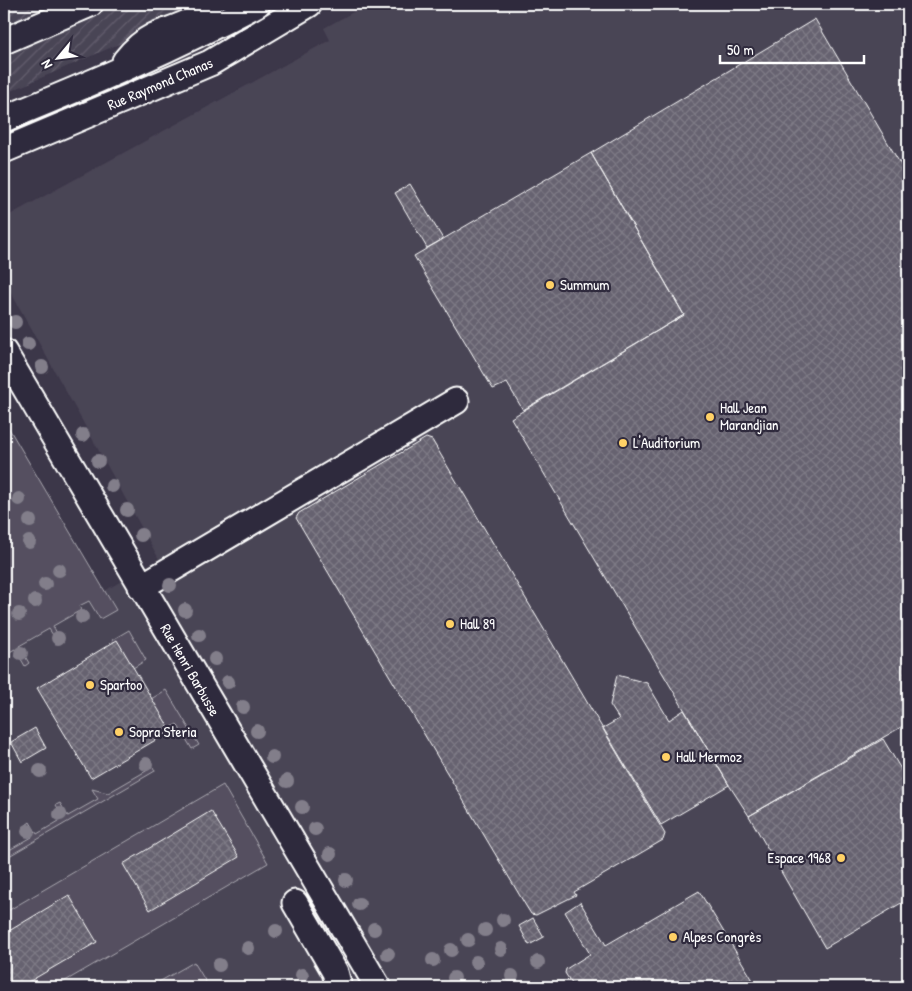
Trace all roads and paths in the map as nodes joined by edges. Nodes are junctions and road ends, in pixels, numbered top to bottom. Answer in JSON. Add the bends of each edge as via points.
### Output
{"nodes":[{"id":1,"x":90,"y":4,"type":"edge"},
{"id":2,"x":209,"y":4,"type":"edge"},
{"id":3,"x":309,"y":4,"type":"edge"},
{"id":4,"x":250,"y":12,"type":"edge"},
{"id":5,"x":214,"y":38,"type":"junction"},
{"id":6,"x":4,"y":41,"type":"edge"},
{"id":7,"x":107,"y":76,"type":"junction"},
{"id":8,"x":4,"y":119,"type":"edge"},
{"id":9,"x":61,"y":126,"type":"junction"},
{"id":10,"x":4,"y":150,"type":"edge"},
{"id":11,"x":4,"y":352,"type":"edge"},
{"id":12,"x":456,"y":401,"type":"dead end"},
{"id":13,"x":142,"y":587,"type":"junction"},
{"id":14,"x":295,"y":903,"type":"dead end"},
{"id":15,"x":339,"y":987,"type":"edge"},
{"id":16,"x":378,"y":987,"type":"edge"}],
"edges":[{"from":1,"to":6,"type":"street"},
{"from":2,"to":7,"type":"street","via":[[203,15],[153,36],[133,50],[122,65]]},
{"from":3,"to":4,"type":"street","name":"Rue Raymond Chanas"},
{"from":4,"to":5,"type":"street"},
{"from":4,"to":9,"type":"street","name":"Rue Raymond Chanas","via":[[210,64]]},
{"from":5,"to":7,"type":"street"},
{"from":5,"to":9,"type":"street","via":[[89,100],[74,109]]},
{"from":7,"to":8,"type":"street"},
{"from":9,"to":10,"type":"street","name":"Rue Raymond Chanas"},
{"from":11,"to":13,"type":"street","name":"Rue Henri Barbusse"},
{"from":12,"to":13,"type":"street"},
{"from":13,"to":16,"type":"street","name":"Rue Henri Barbusse"},
{"from":14,"to":15,"type":"street","via":[[335,972]]}]}
